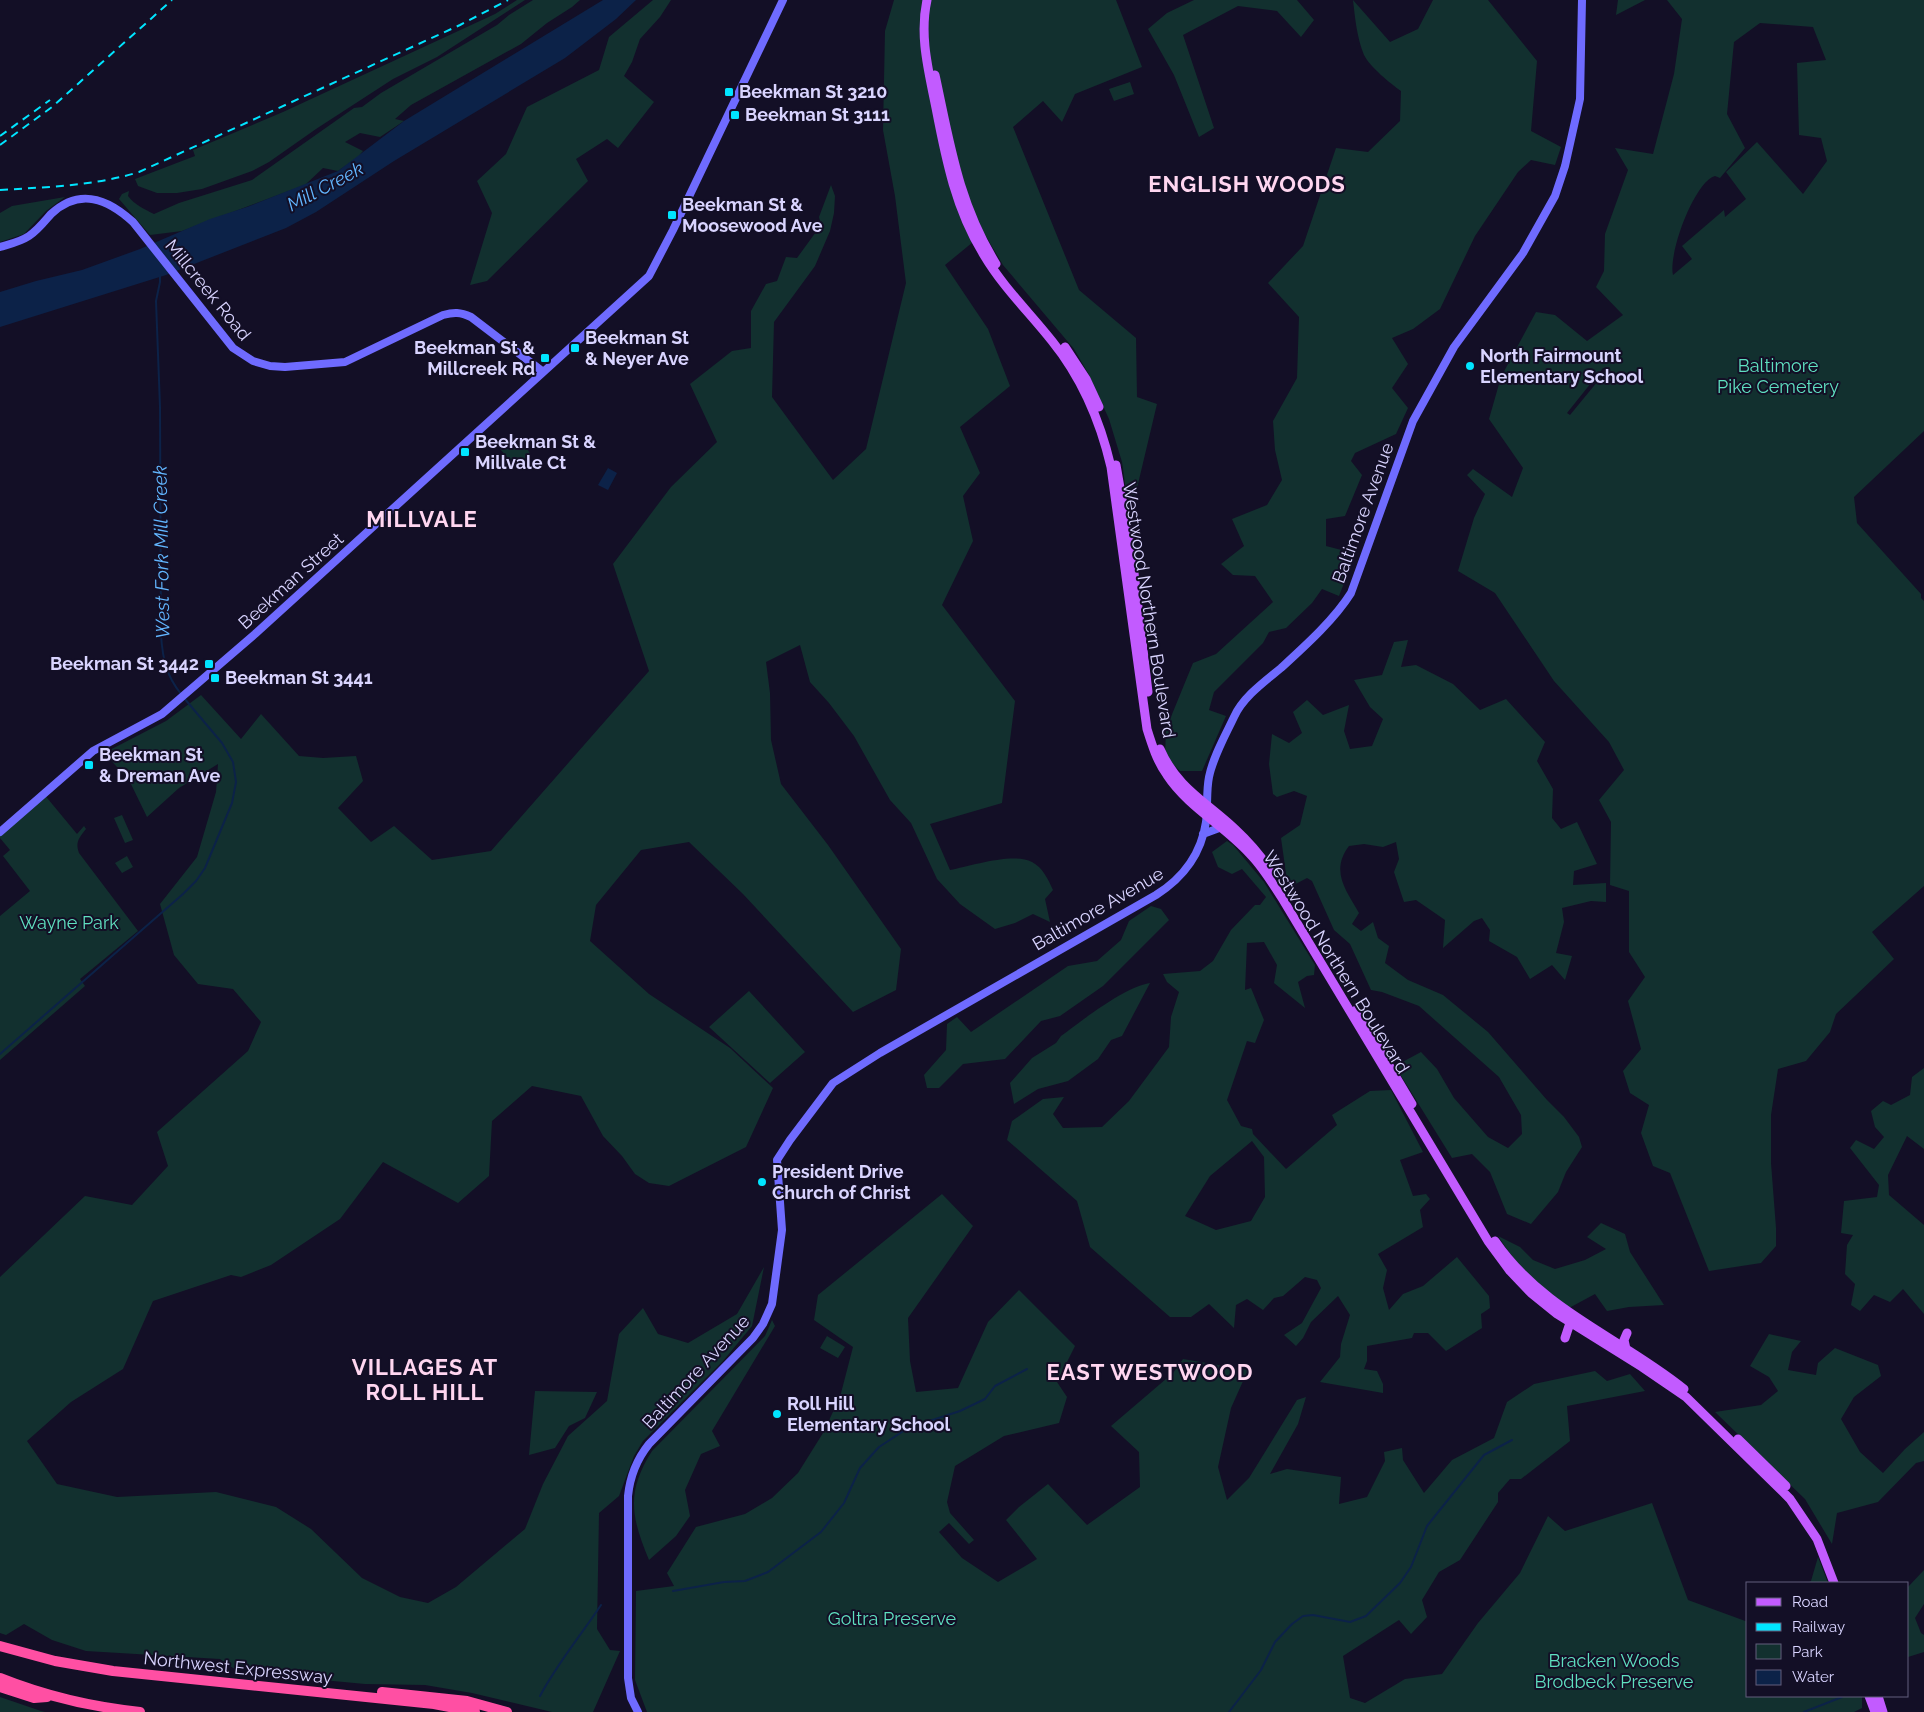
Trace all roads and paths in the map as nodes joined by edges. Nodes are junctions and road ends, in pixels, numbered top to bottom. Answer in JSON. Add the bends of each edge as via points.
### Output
{"nodes":[{"id":1,"x":783,"y":0,"type":"edge"},
{"id":2,"x":927,"y":0,"type":"edge"},
{"id":3,"x":933,"y":0,"type":"edge"},
{"id":4,"x":1582,"y":0,"type":"edge"},
{"id":5,"x":0,"y":247,"type":"edge"},
{"id":6,"x":542,"y":371,"type":"junction"},
{"id":7,"x":1206,"y":810,"type":"junction"},
{"id":8,"x":1222,"y":827,"type":"junction"},
{"id":9,"x":0,"y":832,"type":"edge"},
{"id":10,"x":1203,"y":834,"type":"junction"},
{"id":11,"x":1570,"y":1322,"type":"junction"},
{"id":12,"x":1627,"y":1333,"type":"dead end"},
{"id":13,"x":1565,"y":1338,"type":"dead end"},
{"id":14,"x":1626,"y":1349,"type":"junction"},
{"id":15,"x":1834,"y":1582,"type":"edge"},
{"id":16,"x":1840,"y":1582,"type":"edge"},
{"id":17,"x":0,"y":1646,"type":"edge"},
{"id":18,"x":0,"y":1678,"type":"edge"},
{"id":19,"x":0,"y":1687,"type":"edge"},
{"id":20,"x":313,"y":1692,"type":"junction"},
{"id":21,"x":56,"y":1696,"type":"junction"},
{"id":22,"x":1869,"y":1697,"type":"edge"},
{"id":23,"x":1878,"y":1697,"type":"edge"},
{"id":24,"x":140,"y":1712,"type":"edge"},
{"id":25,"x":475,"y":1712,"type":"edge"},
{"id":26,"x":507,"y":1712,"type":"edge"},
{"id":27,"x":638,"y":1712,"type":"edge"},
{"id":28,"x":1876,"y":1712,"type":"edge"},
{"id":29,"x":1883,"y":1712,"type":"edge"}],
"edges":[{"from":1,"to":6,"type":"street","name":"Beekman Street","via":[[649,276]]},
{"from":2,"to":7,"type":"main road","name":"Westwood Northern Boulevard","via":[[925,49],[954,191],[990,265],[1063,355],[1091,403],[1111,466],[1147,729],[1166,774],[1186,798]]},
{"from":3,"to":7,"type":"main road","name":"Westwood Northern Boulevard","via":[[928,32],[931,54],[961,191],[977,230],[998,267],[1064,346],[1097,401],[1113,448],[1132,556],[1155,735],[1178,780]]},
{"from":4,"to":7,"type":"street","name":"Baltimore Avenue","via":[[1580,99],[1555,196],[1524,253],[1454,347],[1413,420],[1351,593],[1335,614],[1252,693],[1234,715],[1211,769]]},
{"from":5,"to":6,"type":"street","name":"Millcreek Road","via":[[28,237],[56,210],[71,202],[95,199],[109,203],[133,222],[233,348],[253,361],[285,367],[345,362],[443,314],[454,312],[471,317]]},
{"from":6,"to":9,"type":"street","name":"Beekman Street","via":[[339,559],[191,690],[156,718],[93,751]]},
{"from":7,"to":8,"type":"main road","name":"Westwood Northern Boulevard"},
{"from":7,"to":10,"type":"street","name":"Baltimore Avenue"},
{"from":7,"to":14,"type":"main road","name":"Westwood Northern Boulevard","via":[[1236,829],[1266,864],[1504,1254],[1531,1283],[1559,1306]]},
{"from":8,"to":10,"type":"street"},
{"from":8,"to":11,"type":"main road","name":"Westwood Northern Boulevard","via":[[1251,854],[1278,891],[1499,1257],[1531,1293]]},
{"from":10,"to":27,"type":"street","name":"Baltimore Avenue","via":[[1191,864],[1172,884],[833,1082],[777,1160],[782,1230],[768,1313],[753,1338],[649,1444],[630,1479],[628,1678],[631,1698]]},
{"from":11,"to":13,"type":"main road"},
{"from":11,"to":15,"type":"main road","name":"Westwood Northern Boulevard","via":[[1686,1397],[1780,1489],[1818,1539]]},
{"from":12,"to":14,"type":"main road","via":[[1624,1340]]},
{"from":14,"to":16,"type":"main road","name":"Westwood Northern Boulevard","via":[[1693,1396],[1791,1492],[1815,1524]]},
{"from":17,"to":20,"type":"highway","name":"Northwest Expressway","via":[[32,1656],[95,1668]]},
{"from":18,"to":21,"type":"highway"},
{"from":19,"to":21,"type":"highway","via":[[34,1698]]},
{"from":20,"to":25,"type":"highway","name":"Northwest Expressway","via":[[434,1704]]},
{"from":20,"to":26,"type":"highway","via":[[343,1689],[417,1695],[467,1701]]},
{"from":21,"to":24,"type":"highway"},
{"from":22,"to":28,"type":"main road"},
{"from":23,"to":29,"type":"main road"}]}
